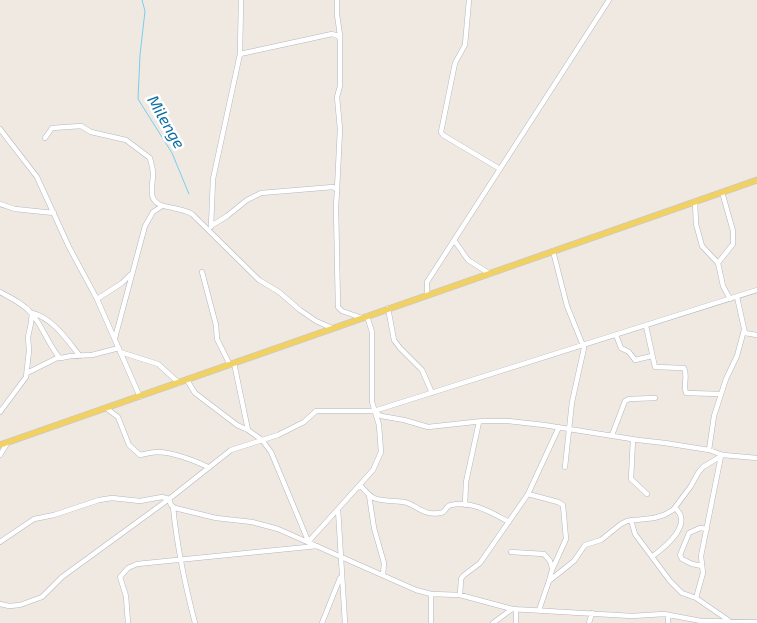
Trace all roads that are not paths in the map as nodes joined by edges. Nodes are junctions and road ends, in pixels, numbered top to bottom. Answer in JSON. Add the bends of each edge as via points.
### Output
{"nodes":[{"id":1,"x":241,"y":0,"type":"edge"},
{"id":2,"x":337,"y":0,"type":"edge"},
{"id":3,"x":469,"y":0,"type":"edge"},
{"id":4,"x":609,"y":0,"type":"edge"},
{"id":5,"x":340,"y":40,"type":"junction"},
{"id":6,"x":240,"y":54,"type":"junction"},
{"id":7,"x":0,"y":129,"type":"edge"},
{"id":8,"x":45,"y":138,"type":"dead end"},
{"id":9,"x":500,"y":169,"type":"junction"},
{"id":10,"x":757,"y":180,"type":"edge"},
{"id":11,"x":337,"y":190,"type":"junction"},
{"id":12,"x":722,"y":192,"type":"junction"},
{"id":13,"x":695,"y":201,"type":"junction"},
{"id":14,"x":0,"y":204,"type":"edge"},
{"id":15,"x":162,"y":206,"type":"junction"},
{"id":16,"x":54,"y":213,"type":"junction"},
{"id":17,"x":211,"y":229,"type":"junction"},
{"id":18,"x":454,"y":240,"type":"junction"},
{"id":19,"x":553,"y":251,"type":"junction"},
{"id":20,"x":718,"y":263,"type":"junction"},
{"id":21,"x":132,"y":272,"type":"junction"},
{"id":22,"x":202,"y":272,"type":"dead end"},
{"id":23,"x":490,"y":274,"type":"junction"},
{"id":24,"x":757,"y":290,"type":"edge"},
{"id":25,"x":0,"y":292,"type":"edge"},
{"id":26,"x":426,"y":295,"type":"junction"},
{"id":27,"x":737,"y":297,"type":"junction"},
{"id":28,"x":97,"y":299,"type":"junction"},
{"id":29,"x":730,"y":299,"type":"junction"},
{"id":30,"x":388,"y":308,"type":"junction"},
{"id":31,"x":32,"y":314,"type":"junction"},
{"id":32,"x":364,"y":317,"type":"junction"},
{"id":33,"x":646,"y":326,"type":"junction"},
{"id":34,"x":332,"y":328,"type":"junction"},
{"id":35,"x":744,"y":330,"type":"junction"},
{"id":36,"x":616,"y":335,"type":"junction"},
{"id":37,"x":757,"y":335,"type":"edge"},
{"id":38,"x":115,"y":338,"type":"junction"},
{"id":39,"x":582,"y":346,"type":"junction"},
{"id":40,"x":120,"y":350,"type":"junction"},
{"id":41,"x":80,"y":356,"type":"junction"},
{"id":42,"x":652,"y":356,"type":"junction"},
{"id":43,"x":59,"y":357,"type":"junction"},
{"id":44,"x":232,"y":364,"type":"junction"},
{"id":45,"x":27,"y":374,"type":"junction"},
{"id":46,"x":187,"y":380,"type":"junction"},
{"id":47,"x":179,"y":383,"type":"junction"},
{"id":48,"x":432,"y":393,"type":"junction"},
{"id":49,"x":720,"y":394,"type":"junction"},
{"id":50,"x":140,"y":397,"type":"junction"},
{"id":51,"x":655,"y":398,"type":"dead end"},
{"id":52,"x":106,"y":408,"type":"junction"},
{"id":53,"x":374,"y":411,"type":"junction"},
{"id":54,"x":0,"y":412,"type":"edge"},
{"id":55,"x":479,"y":422,"type":"junction"},
{"id":56,"x":559,"y":428,"type":"junction"},
{"id":57,"x":569,"y":428,"type":"junction"},
{"id":58,"x":248,"y":430,"type":"junction"},
{"id":59,"x":612,"y":435,"type":"junction"},
{"id":60,"x":633,"y":439,"type":"junction"},
{"id":61,"x":262,"y":440,"type":"junction"},
{"id":62,"x":8,"y":442,"type":"junction"},
{"id":63,"x":0,"y":445,"type":"edge"},
{"id":64,"x":709,"y":450,"type":"junction"},
{"id":65,"x":0,"y":455,"type":"edge"},
{"id":66,"x":722,"y":456,"type":"junction"},
{"id":67,"x":757,"y":458,"type":"edge"},
{"id":68,"x":565,"y":466,"type":"dead end"},
{"id":69,"x":208,"y":467,"type":"junction"},
{"id":70,"x":360,"y":485,"type":"junction"},
{"id":71,"x":528,"y":494,"type":"junction"},
{"id":72,"x":647,"y":494,"type":"dead end"},
{"id":73,"x":369,"y":495,"type":"junction"},
{"id":74,"x":169,"y":499,"type":"junction"},
{"id":75,"x":465,"y":505,"type":"junction"},
{"id":76,"x":173,"y":507,"type":"junction"},
{"id":77,"x":674,"y":508,"type":"junction"},
{"id":78,"x":338,"y":509,"type":"junction"},
{"id":79,"x":631,"y":520,"type":"junction"},
{"id":80,"x":509,"y":522,"type":"junction"},
{"id":81,"x":707,"y":529,"type":"junction"},
{"id":82,"x":0,"y":542,"type":"edge"},
{"id":83,"x":309,"y":542,"type":"junction"},
{"id":84,"x":318,"y":546,"type":"junction"},
{"id":85,"x":511,"y":552,"type":"dead end"},
{"id":86,"x":340,"y":556,"type":"junction"},
{"id":87,"x":653,"y":556,"type":"junction"},
{"id":88,"x":181,"y":559,"type":"junction"},
{"id":89,"x":702,"y":566,"type":"junction"},
{"id":90,"x":552,"y":570,"type":"junction"},
{"id":91,"x":341,"y":576,"type":"junction"},
{"id":92,"x":383,"y":576,"type":"junction"},
{"id":93,"x":549,"y":581,"type":"junction"},
{"id":94,"x":431,"y":594,"type":"junction"},
{"id":95,"x":460,"y":595,"type":"junction"},
{"id":96,"x":696,"y":598,"type":"junction"},
{"id":97,"x":0,"y":604,"type":"edge"},
{"id":98,"x":514,"y":609,"type":"junction"},
{"id":99,"x":539,"y":610,"type":"junction"},
{"id":100,"x":592,"y":613,"type":"junction"},
{"id":101,"x":668,"y":615,"type":"junction"},
{"id":102,"x":632,"y":616,"type":"junction"},
{"id":103,"x":729,"y":621,"type":"junction"},
{"id":104,"x":757,"y":622,"type":"edge"},
{"id":105,"x":128,"y":623,"type":"edge"},
{"id":106,"x":195,"y":623,"type":"edge"},
{"id":107,"x":322,"y":623,"type":"edge"},
{"id":108,"x":345,"y":623,"type":"edge"},
{"id":109,"x":431,"y":623,"type":"edge"},
{"id":110,"x":493,"y":623,"type":"edge"},
{"id":111,"x":516,"y":623,"type":"edge"},
{"id":112,"x":589,"y":623,"type":"edge"},
{"id":113,"x":633,"y":623,"type":"edge"},
{"id":114,"x":668,"y":623,"type":"edge"}],
"edges":[{"from":1,"to":6,"type":"street"},
{"from":2,"to":5,"type":"street"},
{"from":3,"to":9,"type":"street","via":[[465,45],[455,63],[441,132]]},
{"from":4,"to":9,"type":"street"},
{"from":5,"to":6,"type":"street","via":[[332,34]]},
{"from":5,"to":11,"type":"street"},
{"from":6,"to":17,"type":"street","via":[[213,179]]},
{"from":7,"to":16,"type":"street","via":[[37,177]]},
{"from":8,"to":15,"type":"street","via":[[52,128],[79,125],[90,132],[131,142],[150,158],[152,196]]},
{"from":9,"to":18,"type":"street"},
{"from":10,"to":12,"type":"main road"},
{"from":11,"to":17,"type":"street","via":[[330,186],[261,193]]},
{"from":11,"to":32,"type":"street","via":[[338,307],[342,312]]},
{"from":12,"to":13,"type":"main road"},
{"from":12,"to":20,"type":"street","via":[[734,244]]},
{"from":13,"to":19,"type":"main road"},
{"from":13,"to":20,"type":"street","via":[[696,224],[702,246]]},
{"from":14,"to":16,"type":"street"},
{"from":15,"to":17,"type":"street","via":[[189,212]]},
{"from":15,"to":21,"type":"street","via":[[153,212],[146,226]]},
{"from":16,"to":28,"type":"street"},
{"from":17,"to":34,"type":"street","via":[[259,280],[316,321]]},
{"from":18,"to":23,"type":"street","via":[[468,260]]},
{"from":18,"to":26,"type":"street","via":[[427,282]]},
{"from":19,"to":23,"type":"main road"},
{"from":19,"to":39,"type":"street","via":[[567,306]]},
{"from":20,"to":29,"type":"street","via":[[723,286]]},
{"from":21,"to":28,"type":"street","via":[[122,283]]},
{"from":21,"to":38,"type":"street"},
{"from":22,"to":44,"type":"street","via":[[217,339]]},
{"from":23,"to":26,"type":"main road"},
{"from":24,"to":27,"type":"street"},
{"from":25,"to":31,"type":"street"},
{"from":26,"to":30,"type":"main road"},
{"from":27,"to":29,"type":"street"},
{"from":27,"to":35,"type":"street"},
{"from":28,"to":38,"type":"street"},
{"from":29,"to":33,"type":"street"},
{"from":30,"to":32,"type":"main road"},
{"from":30,"to":48,"type":"street","via":[[394,340],[422,370]]},
{"from":31,"to":41,"type":"street","via":[[57,329]]},
{"from":31,"to":43,"type":"street"},
{"from":31,"to":45,"type":"street"},
{"from":32,"to":34,"type":"main road"},
{"from":32,"to":53,"type":"street","via":[[372,332]]},
{"from":33,"to":36,"type":"street"},
{"from":33,"to":42,"type":"street"},
{"from":34,"to":44,"type":"main road"},
{"from":35,"to":37,"type":"street","via":[[747,334]]},
{"from":35,"to":49,"type":"street","via":[[737,356]]},
{"from":36,"to":39,"type":"street"},
{"from":36,"to":42,"type":"street","via":[[621,348],[635,360]]},
{"from":38,"to":40,"type":"street"},
{"from":39,"to":48,"type":"street"},
{"from":39,"to":57,"type":"street","via":[[583,357]]},
{"from":40,"to":41,"type":"street"},
{"from":40,"to":47,"type":"street","via":[[158,364]]},
{"from":40,"to":50,"type":"street"},
{"from":41,"to":43,"type":"street"},
{"from":42,"to":49,"type":"street","via":[[654,367],[686,369],[686,393]]},
{"from":43,"to":45,"type":"street"},
{"from":44,"to":46,"type":"main road"},
{"from":44,"to":58,"type":"street"},
{"from":45,"to":54,"type":"street"},
{"from":46,"to":47,"type":"main road"},
{"from":46,"to":58,"type":"street","via":[[196,393],[214,408]]},
{"from":47,"to":50,"type":"main road"},
{"from":48,"to":53,"type":"street"},
{"from":49,"to":64,"type":"street"},
{"from":50,"to":52,"type":"main road"},
{"from":51,"to":59,"type":"street","via":[[625,401]]},
{"from":52,"to":62,"type":"main road"},
{"from":52,"to":69,"type":"street","via":[[118,417],[129,445],[140,456],[157,452],[173,454]]},
{"from":53,"to":55,"type":"street","via":[[381,416],[428,427]]},
{"from":53,"to":61,"type":"street","via":[[316,411],[304,422],[278,436]]},
{"from":53,"to":70,"type":"street","via":[[379,425],[381,452],[373,470]]},
{"from":55,"to":56,"type":"street"},
{"from":55,"to":75,"type":"street","via":[[466,482]]},
{"from":56,"to":57,"type":"street"},
{"from":56,"to":71,"type":"street"},
{"from":57,"to":59,"type":"street"},
{"from":57,"to":68,"type":"street"},
{"from":58,"to":61,"type":"street"},
{"from":59,"to":60,"type":"street"},
{"from":60,"to":64,"type":"street"},
{"from":60,"to":72,"type":"street","via":[[631,479]]},
{"from":61,"to":69,"type":"street","via":[[231,450]]},
{"from":61,"to":83,"type":"street","via":[[271,452]]},
{"from":62,"to":63,"type":"main road"},
{"from":62,"to":65,"type":"street"},
{"from":64,"to":66,"type":"street"},
{"from":66,"to":67,"type":"street"},
{"from":66,"to":77,"type":"street","via":[[698,473]]},
{"from":66,"to":81,"type":"street"},
{"from":69,"to":74,"type":"street"},
{"from":70,"to":73,"type":"street"},
{"from":70,"to":78,"type":"street"},
{"from":71,"to":80,"type":"street"},
{"from":71,"to":90,"type":"street","via":[[563,505],[566,539]]},
{"from":73,"to":75,"type":"street","via":[[381,500],[406,502],[424,512],[440,513],[452,504]]},
{"from":73,"to":92,"type":"street","via":[[384,563]]},
{"from":74,"to":76,"type":"street"},
{"from":74,"to":82,"type":"street","via":[[99,500],[34,520]]},
{"from":74,"to":97,"type":"street","via":[[62,577],[42,597],[20,605]]},
{"from":75,"to":80,"type":"street","via":[[479,507]]},
{"from":76,"to":83,"type":"street","via":[[216,518],[266,525]]},
{"from":76,"to":88,"type":"street"},
{"from":77,"to":79,"type":"street","via":[[659,517]]},
{"from":77,"to":87,"type":"street","via":[[679,513],[680,525],[670,542]]},
{"from":78,"to":83,"type":"street"},
{"from":78,"to":86,"type":"street"},
{"from":79,"to":87,"type":"street","via":[[635,534]]},
{"from":79,"to":93,"type":"street","via":[[620,524],[601,540],[589,543],[566,569]]},
{"from":80,"to":95,"type":"street","via":[[480,563],[463,576]]},
{"from":81,"to":89,"type":"street"},
{"from":81,"to":89,"type":"street","via":[[689,533],[680,555],[692,564]]},
{"from":83,"to":84,"type":"street"},
{"from":84,"to":86,"type":"street"},
{"from":84,"to":88,"type":"street"},
{"from":85,"to":90,"type":"street","via":[[544,554]]},
{"from":86,"to":91,"type":"street"},
{"from":86,"to":92,"type":"street"},
{"from":87,"to":96,"type":"street","via":[[682,593]]},
{"from":88,"to":105,"type":"street","via":[[137,564],[121,575],[128,603]]},
{"from":88,"to":106,"type":"street"},
{"from":89,"to":96,"type":"street"},
{"from":90,"to":93,"type":"street"},
{"from":91,"to":107,"type":"street"},
{"from":91,"to":108,"type":"street"},
{"from":92,"to":94,"type":"street"},
{"from":93,"to":99,"type":"street"},
{"from":94,"to":95,"type":"street"},
{"from":94,"to":109,"type":"street"},
{"from":95,"to":98,"type":"street"},
{"from":96,"to":103,"type":"street"},
{"from":98,"to":99,"type":"street"},
{"from":98,"to":110,"type":"street"},
{"from":98,"to":111,"type":"street"},
{"from":99,"to":100,"type":"street"},
{"from":100,"to":102,"type":"street"},
{"from":100,"to":112,"type":"street"},
{"from":101,"to":102,"type":"street"},
{"from":101,"to":103,"type":"street"},
{"from":101,"to":114,"type":"street"},
{"from":102,"to":113,"type":"street"},
{"from":103,"to":104,"type":"street"}]}
